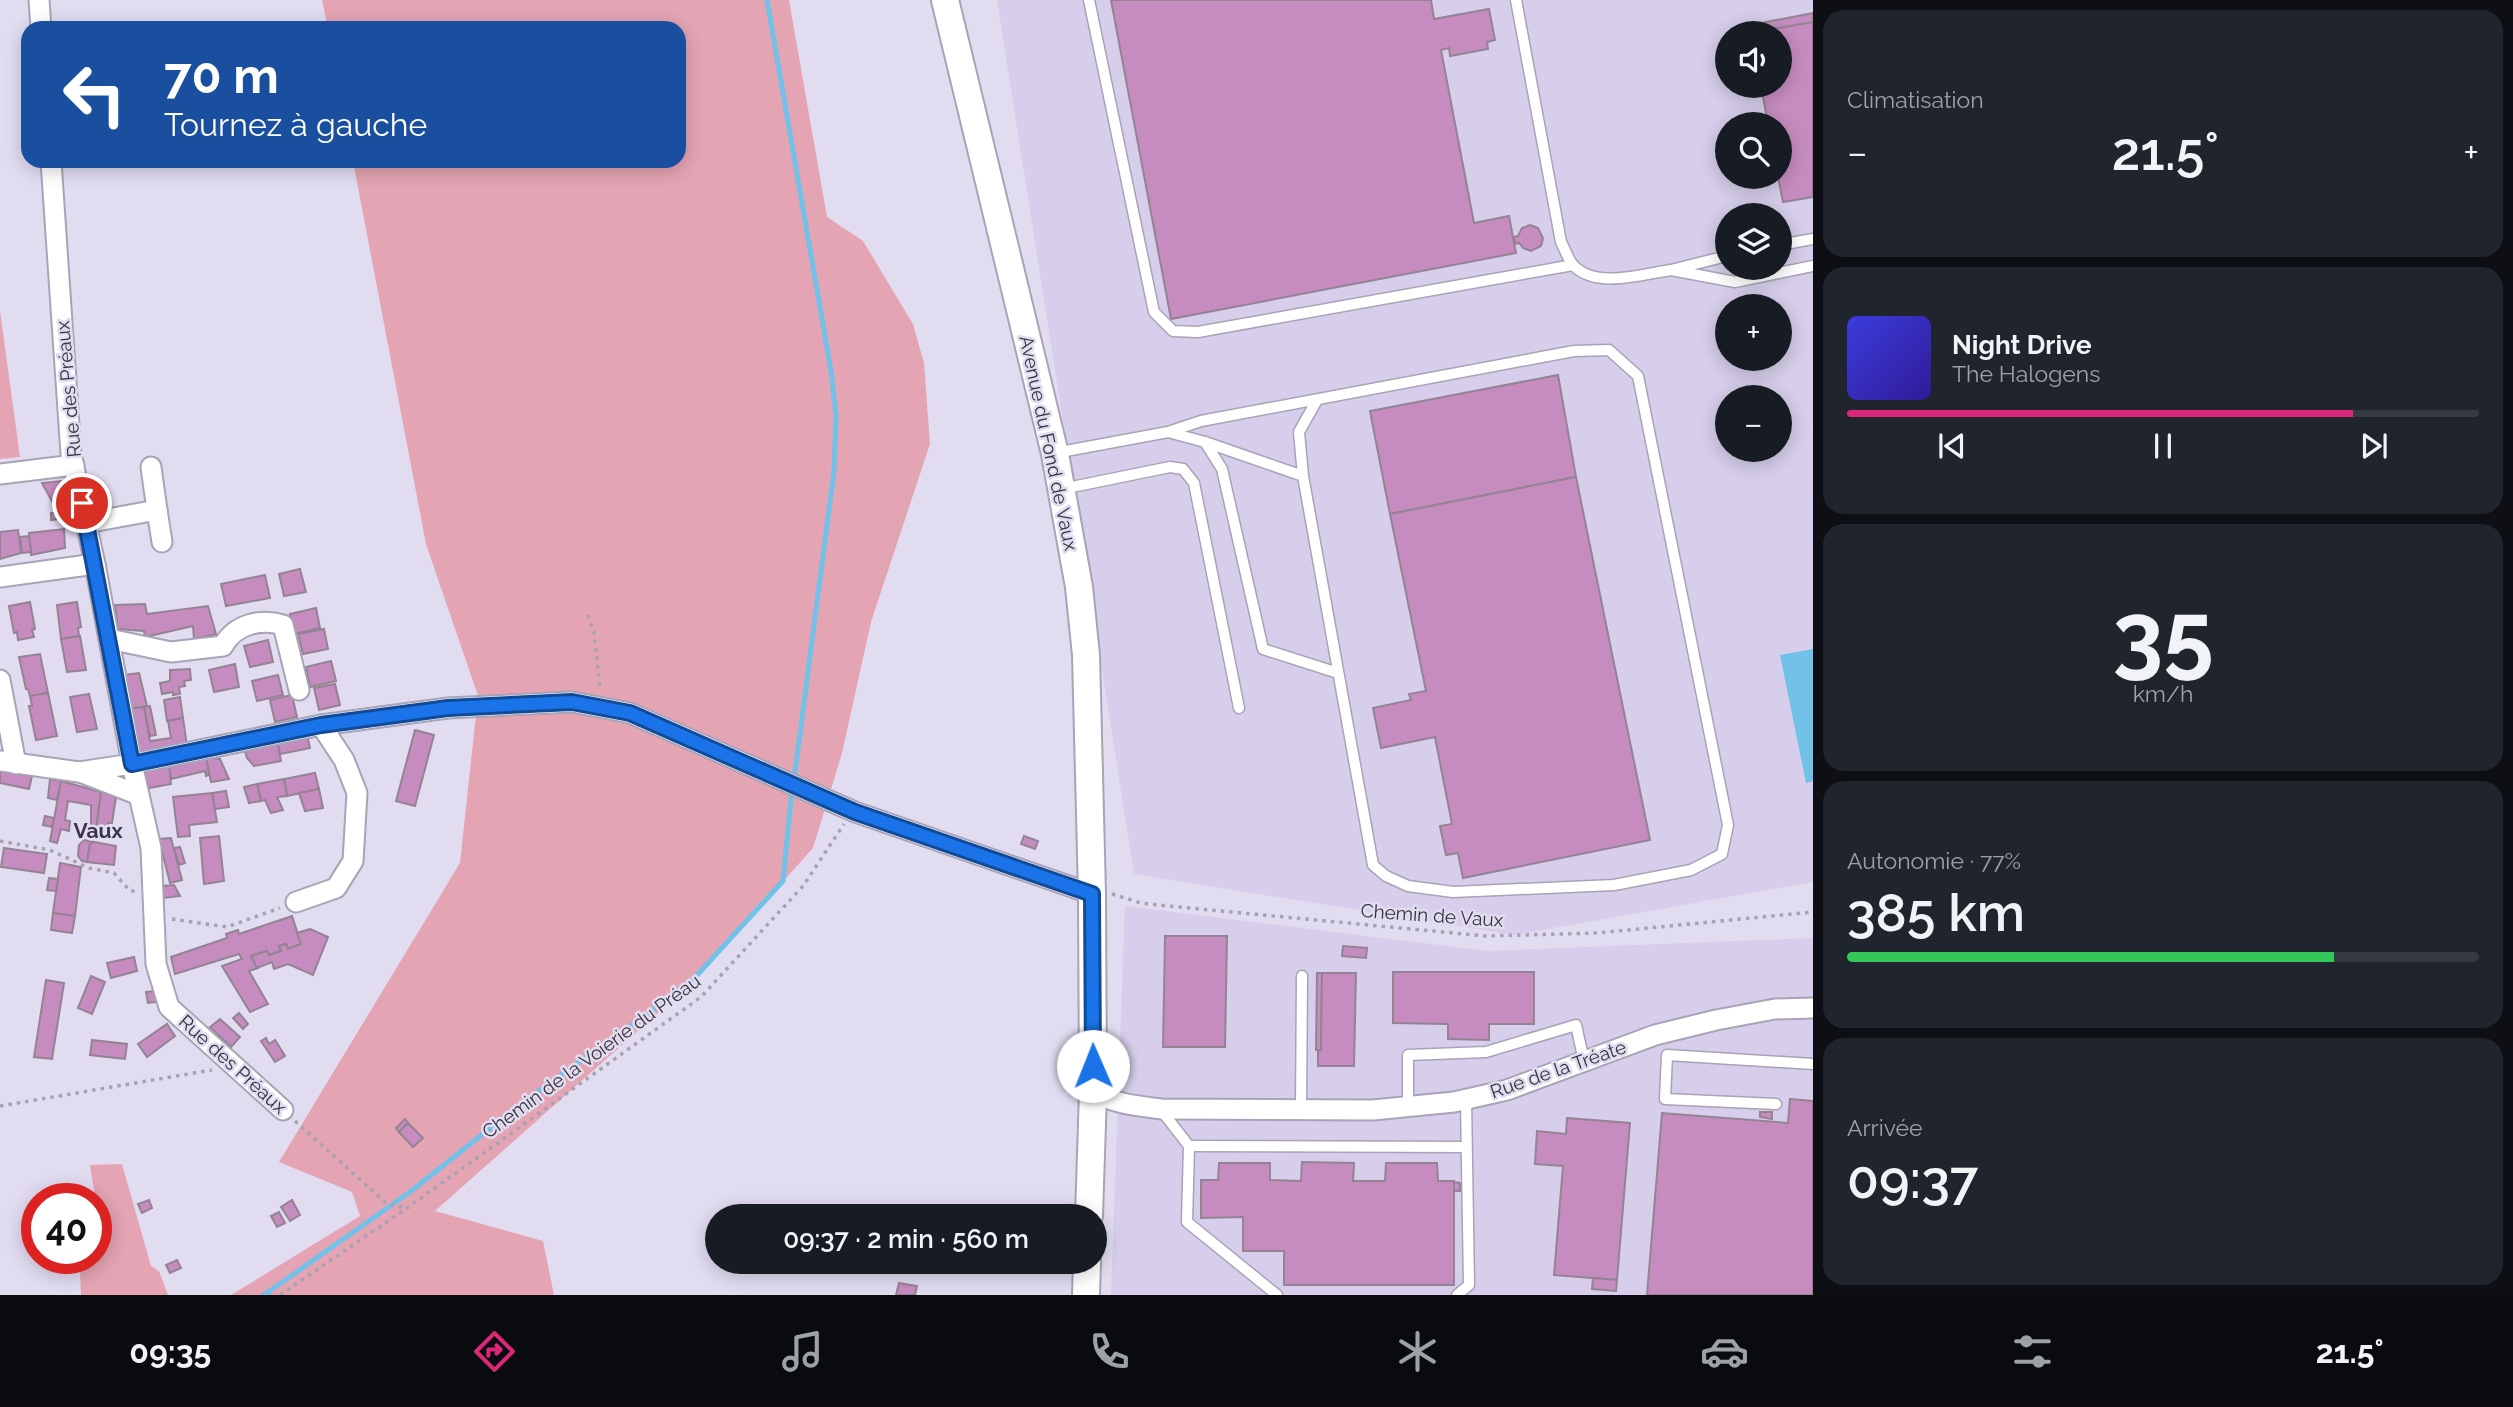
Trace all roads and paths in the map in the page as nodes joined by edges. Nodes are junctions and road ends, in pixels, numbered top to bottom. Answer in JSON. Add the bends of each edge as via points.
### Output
{"nodes":[{"id":1,"x":39,"y":0,"type":"edge"},
{"id":2,"x":946,"y":0,"type":"edge"},
{"id":3,"x":1089,"y":0,"type":"edge"},
{"id":4,"x":1516,"y":0,"type":"edge"},
{"id":5,"x":40,"y":21,"type":"edge"},
{"id":6,"x":52,"y":168,"type":"edge"},
{"id":7,"x":1813,"y":239,"type":"edge"},
{"id":8,"x":1792,"y":243,"type":"edge"},
{"id":9,"x":1715,"y":259,"type":"edge"},
{"id":10,"x":1573,"y":265,"type":"junction"},
{"id":11,"x":1813,"y":266,"type":"edge"},
{"id":12,"x":1671,"y":270,"type":"junction"},
{"id":13,"x":1317,"y":400,"type":"junction"},
{"id":14,"x":1168,"y":432,"type":"junction"},
{"id":15,"x":1205,"y":442,"type":"junction"},
{"id":16,"x":1055,"y":454,"type":"junction"},
{"id":17,"x":74,"y":465,"type":"junction"},
{"id":18,"x":151,"y":467,"type":"dead end"},
{"id":19,"x":0,"y":474,"type":"edge"},
{"id":20,"x":1303,"y":476,"type":"junction"},
{"id":21,"x":1062,"y":489,"type":"junction"},
{"id":22,"x":157,"y":509,"type":"junction"},
{"id":23,"x":86,"y":523,"type":"junction"},
{"id":24,"x":162,"y":542,"type":"dead end"},
{"id":25,"x":95,"y":564,"type":"junction"},
{"id":26,"x":0,"y":577,"type":"edge"},
{"id":27,"x":588,"y":614,"type":"dead end"},
{"id":28,"x":109,"y":639,"type":"junction"},
{"id":29,"x":1338,"y":673,"type":"junction"},
{"id":30,"x":0,"y":680,"type":"edge"},
{"id":31,"x":299,"y":690,"type":"dead end"},
{"id":32,"x":602,"y":708,"type":"junction"},
{"id":33,"x":1239,"y":708,"type":"dead end"},
{"id":34,"x":321,"y":725,"type":"junction"},
{"id":35,"x":8,"y":763,"type":"edge"},
{"id":36,"x":132,"y":764,"type":"junction"},
{"id":37,"x":79,"y":772,"type":"junction"},
{"id":38,"x":139,"y":795,"type":"junction"},
{"id":39,"x":855,"y":812,"type":"junction"},
{"id":40,"x":0,"y":841,"type":"edge"},
{"id":41,"x":130,"y":891,"type":"dead end"},
{"id":42,"x":1092,"y":894,"type":"junction"},
{"id":43,"x":296,"y":902,"type":"joint"},
{"id":44,"x":1813,"y":912,"type":"edge"},
{"id":45,"x":161,"y":918,"type":"dead end"},
{"id":46,"x":1302,"y":976,"type":"dead end"},
{"id":47,"x":1813,"y":1008,"type":"edge"},
{"id":48,"x":1655,"y":1035,"type":"junction"},
{"id":49,"x":1667,"y":1055,"type":"junction"},
{"id":50,"x":1584,"y":1061,"type":"junction"},
{"id":51,"x":1813,"y":1063,"type":"edge"},
{"id":52,"x":235,"y":1066,"type":"junction"},
{"id":53,"x":1093,"y":1092,"type":"junction"},
{"id":54,"x":1466,"y":1099,"type":"junction"},
{"id":55,"x":1776,"y":1104,"type":"dead end"},
{"id":56,"x":0,"y":1106,"type":"edge"},
{"id":57,"x":1408,"y":1107,"type":"junction"},
{"id":58,"x":1161,"y":1109,"type":"junction"},
{"id":59,"x":1301,"y":1109,"type":"junction"},
{"id":60,"x":283,"y":1110,"type":"joint"},
{"id":61,"x":1188,"y":1146,"type":"junction"},
{"id":62,"x":1466,"y":1147,"type":"junction"},
{"id":63,"x":1089,"y":1204,"type":"edge"},
{"id":64,"x":407,"y":1208,"type":"junction"},
{"id":65,"x":1087,"y":1274,"type":"edge"},
{"id":66,"x":280,"y":1295,"type":"edge"},
{"id":67,"x":1086,"y":1295,"type":"edge"},
{"id":68,"x":1277,"y":1295,"type":"edge"},
{"id":69,"x":1457,"y":1295,"type":"edge"}],
"edges":[{"from":1,"to":5,"type":"street"},
{"from":2,"to":16,"type":"street","name":"Avenue du Fond de Vaux"},
{"from":3,"to":10,"type":"lane","via":[[1154,312],[1173,331],[1198,332]]},
{"from":4,"to":10,"type":"lane","via":[[1561,242]]},
{"from":6,"to":17,"type":"street","name":"Rue des Préaux"},
{"from":7,"to":8,"type":"lane"},
{"from":9,"to":12,"type":"lane"},
{"from":10,"to":12,"type":"lane","via":[[1588,276],[1614,278]]},
{"from":11,"to":12,"type":"lane","via":[[1735,282]]},
{"from":13,"to":14,"type":"lane","via":[[1200,421]]},
{"from":13,"to":20,"type":"lane","via":[[1299,432]]},
{"from":13,"to":29,"type":"lane","via":[[1574,351],[1609,350],[1638,376],[1728,825],[1722,854],[1690,870],[1614,886],[1453,892],[1408,886],[1386,876],[1373,864]]},
{"from":14,"to":15,"type":"lane"},
{"from":14,"to":16,"type":"lane"},
{"from":15,"to":20,"type":"lane"},
{"from":15,"to":29,"type":"lane","via":[[1222,469],[1262,649]]},
{"from":16,"to":21,"type":"street","name":"Avenue du Fond de Vaux"},
{"from":17,"to":19,"type":"street"},
{"from":17,"to":23,"type":"street","name":"Rue des Préaux"},
{"from":18,"to":22,"type":"street"},
{"from":20,"to":29,"type":"lane"},
{"from":21,"to":33,"type":"lane","via":[[1170,467],[1183,469],[1194,483]]},
{"from":21,"to":42,"type":"street","name":"Avenue du Fond de Vaux","via":[[1086,655]]},
{"from":22,"to":23,"type":"street"},
{"from":22,"to":24,"type":"street"},
{"from":23,"to":25,"type":"street","name":"Rue des Préaux"},
{"from":25,"to":26,"type":"street"},
{"from":25,"to":28,"type":"street","name":"Rue des Préaux"},
{"from":27,"to":32,"type":"path"},
{"from":28,"to":31,"type":"street","via":[[170,652],[223,646],[229,635],[249,624],[271,621],[283,625]]},
{"from":28,"to":36,"type":"street","name":"Rue des Préaux"},
{"from":30,"to":35,"type":"street"},
{"from":32,"to":34,"type":"street","via":[[572,702],[448,708]]},
{"from":32,"to":39,"type":"street","via":[[630,713]]},
{"from":34,"to":36,"type":"street"},
{"from":34,"to":43,"type":"street","via":[[344,760],[357,793],[353,861],[336,888]]},
{"from":35,"to":37,"type":"street"},
{"from":36,"to":37,"type":"street"},
{"from":36,"to":38,"type":"street","name":"Rue des Préaux"},
{"from":37,"to":38,"type":"street"},
{"from":38,"to":52,"type":"street","name":"Rue des Préaux","via":[[151,848],[156,964],[169,1007]]},
{"from":39,"to":42,"type":"street"},
{"from":39,"to":64,"type":"path","name":"Chemin de la Voierie du Préau","via":[[803,886],[701,997]]},
{"from":40,"to":41,"type":"path","via":[[50,850],[89,868],[114,873]]},
{"from":42,"to":44,"type":"path","name":"Chemin de Vaux","via":[[1168,906],[1485,936],[1597,933]]},
{"from":42,"to":53,"type":"street","name":"Avenue du Fond de Vaux"},
{"from":43,"to":45,"type":"path","via":[[227,927]]},
{"from":46,"to":59,"type":"lane"},
{"from":47,"to":48,"type":"street","name":"Rue de la Tréate","via":[[1775,1009]]},
{"from":48,"to":49,"type":"lane"},
{"from":48,"to":50,"type":"street","name":"Rue de la Tréate"},
{"from":49,"to":51,"type":"lane"},
{"from":49,"to":55,"type":"lane","via":[[1665,1099]]},
{"from":50,"to":54,"type":"street","name":"Rue de la Tréate","via":[[1507,1090]]},
{"from":50,"to":57,"type":"lane","via":[[1576,1025],[1486,1052],[1408,1055]]},
{"from":52,"to":56,"type":"path"},
{"from":52,"to":60,"type":"street","name":"Rue des Préaux"},
{"from":53,"to":58,"type":"street","name":"Rue de la Tréate","via":[[1106,1099]]},
{"from":53,"to":63,"type":"street","name":"Avenue du Fond de Vaux"},
{"from":54,"to":57,"type":"street","name":"Rue de la Tréate"},
{"from":54,"to":62,"type":"lane"},
{"from":57,"to":59,"type":"street","name":"Rue de la Tréate"},
{"from":58,"to":59,"type":"street","name":"Rue de la Tréate"},
{"from":58,"to":61,"type":"lane"},
{"from":60,"to":64,"type":"path","name":"Rue des Préaux","via":[[387,1204]]},
{"from":61,"to":62,"type":"lane"},
{"from":61,"to":68,"type":"lane","via":[[1187,1222]]},
{"from":62,"to":69,"type":"lane","via":[[1469,1285]]},
{"from":64,"to":66,"type":"path","name":"Chemin de la Voierie du Préau"},
{"from":65,"to":67,"type":"street"}]}
